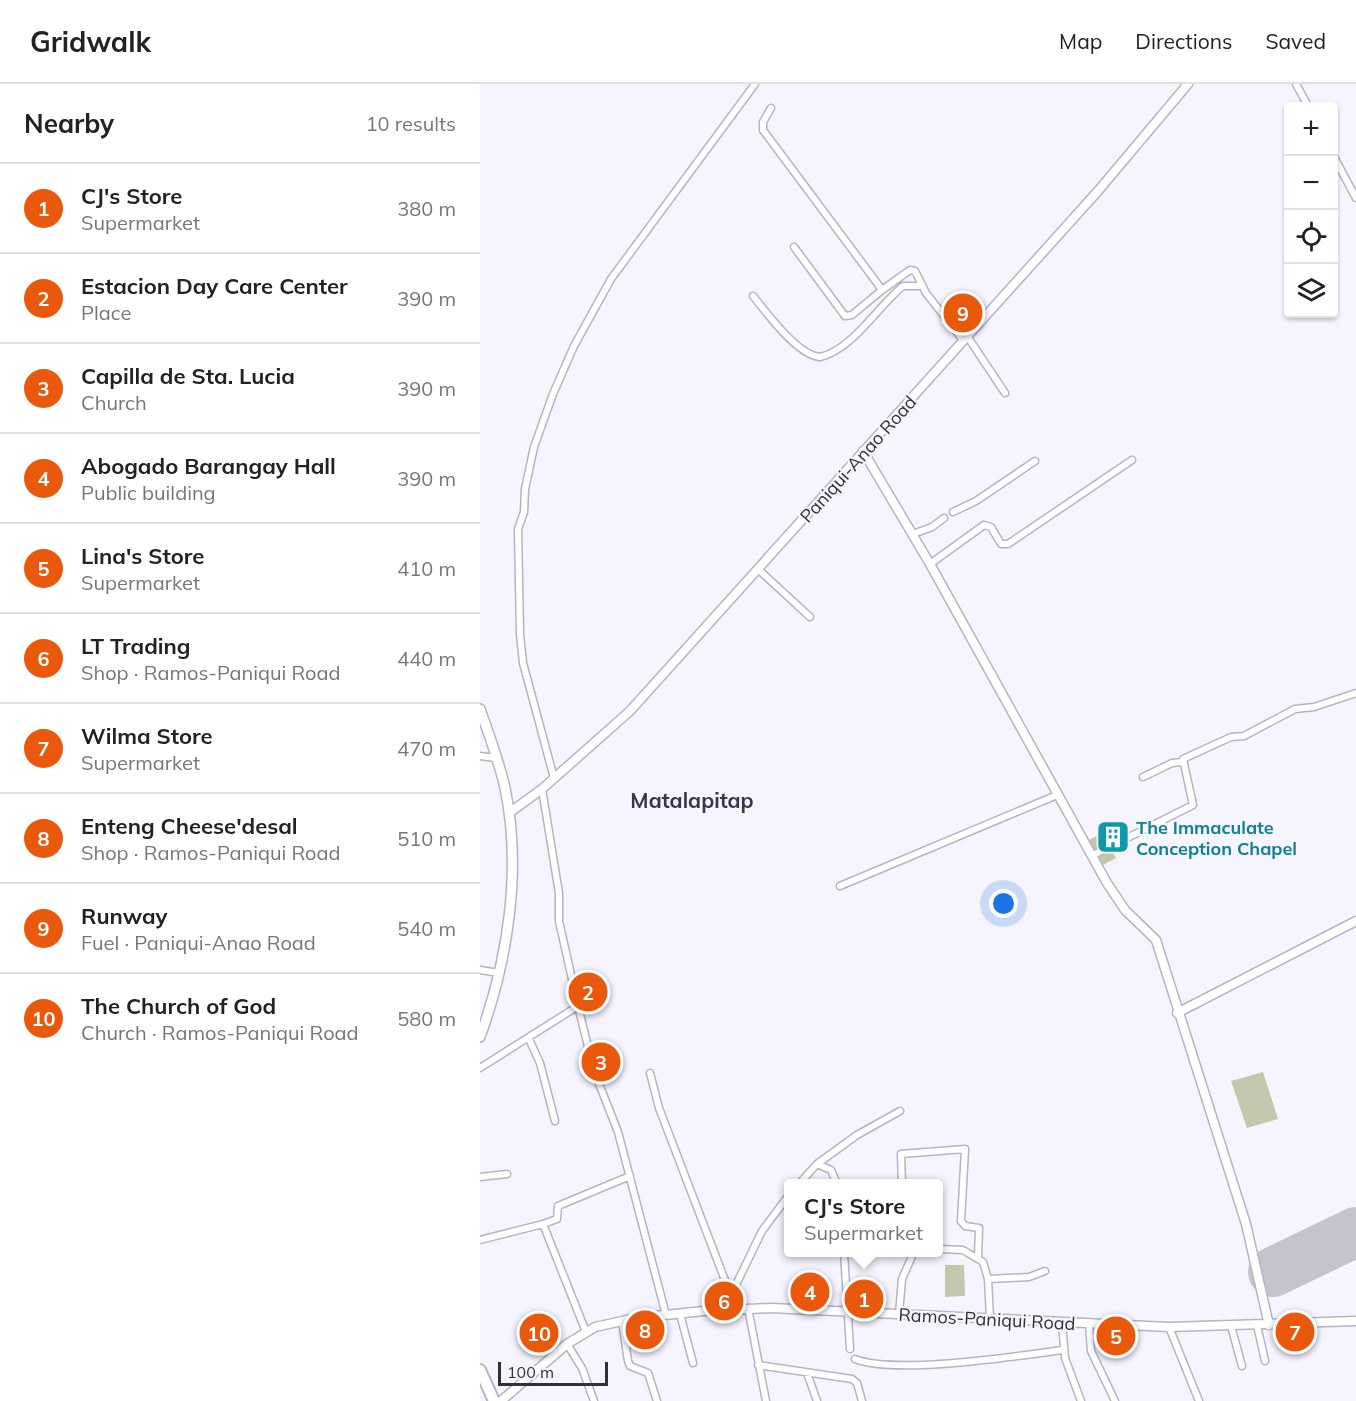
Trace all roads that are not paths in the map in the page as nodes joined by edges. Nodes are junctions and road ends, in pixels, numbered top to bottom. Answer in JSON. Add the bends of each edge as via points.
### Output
{"nodes":[{"id":1,"x":755,"y":84,"type":"edge"},
{"id":2,"x":1188,"y":84,"type":"edge"},
{"id":3,"x":1296,"y":84,"type":"edge"},
{"id":4,"x":1306,"y":102,"type":"edge"},
{"id":5,"x":771,"y":108,"type":"dead end"},
{"id":6,"x":1338,"y":164,"type":"edge"},
{"id":7,"x":1356,"y":198,"type":"edge"},
{"id":8,"x":794,"y":247,"type":"dead end"},
{"id":9,"x":922,"y":286,"type":"junction"},
{"id":10,"x":882,"y":290,"type":"junction"},
{"id":11,"x":753,"y":296,"type":"dead end"},
{"id":12,"x":965,"y":338,"type":"junction"},
{"id":13,"x":1005,"y":393,"type":"dead end"},
{"id":14,"x":863,"y":451,"type":"junction"},
{"id":15,"x":1132,"y":460,"type":"dead end"},
{"id":16,"x":1035,"y":461,"type":"dead end"},
{"id":17,"x":952,"y":512,"type":"dead end"},
{"id":18,"x":944,"y":518,"type":"dead end"},
{"id":19,"x":913,"y":534,"type":"junction"},
{"id":20,"x":930,"y":564,"type":"junction"},
{"id":21,"x":759,"y":570,"type":"junction"},
{"id":22,"x":810,"y":617,"type":"dead end"},
{"id":23,"x":1356,"y":693,"type":"edge"},
{"id":24,"x":480,"y":709,"type":"edge"},
{"id":25,"x":480,"y":756,"type":"edge"},
{"id":26,"x":496,"y":758,"type":"junction"},
{"id":27,"x":1182,"y":762,"type":"junction"},
{"id":28,"x":1143,"y":777,"type":"dead end"},
{"id":29,"x":554,"y":778,"type":"junction"},
{"id":30,"x":542,"y":789,"type":"junction"},
{"id":31,"x":1057,"y":795,"type":"junction"},
{"id":32,"x":509,"y":813,"type":"junction"},
{"id":33,"x":1091,"y":856,"type":"junction"},
{"id":34,"x":840,"y":886,"type":"dead end"},
{"id":35,"x":1356,"y":921,"type":"edge"},
{"id":36,"x":480,"y":970,"type":"edge"},
{"id":37,"x":499,"y":973,"type":"junction"},
{"id":38,"x":578,"y":1006,"type":"junction"},
{"id":39,"x":1177,"y":1013,"type":"junction"},
{"id":40,"x":481,"y":1033,"type":"edge"},
{"id":41,"x":529,"y":1039,"type":"junction"},
{"id":42,"x":480,"y":1068,"type":"edge"},
{"id":43,"x":650,"y":1073,"type":"dead end"},
{"id":44,"x":900,"y":1111,"type":"dead end"},
{"id":45,"x":555,"y":1121,"type":"dead end"},
{"id":46,"x":817,"y":1164,"type":"junction"},
{"id":47,"x":507,"y":1174,"type":"dead end"},
{"id":48,"x":630,"y":1176,"type":"junction"},
{"id":49,"x":480,"y":1177,"type":"edge"},
{"id":50,"x":804,"y":1179,"type":"edge"},
{"id":51,"x":835,"y":1179,"type":"edge"},
{"id":52,"x":901,"y":1179,"type":"edge"},
{"id":53,"x":784,"y":1202,"type":"edge"},
{"id":54,"x":543,"y":1224,"type":"junction"},
{"id":55,"x":480,"y":1240,"type":"edge"},
{"id":56,"x":943,"y":1249,"type":"edge"},
{"id":57,"x":844,"y":1257,"type":"edge"},
{"id":58,"x":912,"y":1257,"type":"edge"},
{"id":59,"x":978,"y":1257,"type":"junction"},
{"id":60,"x":1045,"y":1270,"type":"dead end"},
{"id":61,"x":988,"y":1279,"type":"junction"},
{"id":62,"x":731,"y":1296,"type":"junction"},
{"id":63,"x":748,"y":1308,"type":"junction"},
{"id":64,"x":732,"y":1309,"type":"junction"},
{"id":65,"x":848,"y":1312,"type":"junction"},
{"id":66,"x":680,"y":1314,"type":"junction"},
{"id":67,"x":899,"y":1314,"type":"junction"},
{"id":68,"x":666,"y":1315,"type":"junction"},
{"id":69,"x":990,"y":1318,"type":"junction"},
{"id":70,"x":622,"y":1321,"type":"junction"},
{"id":71,"x":1356,"y":1321,"type":"edge"},
{"id":72,"x":1062,"y":1323,"type":"junction"},
{"id":73,"x":1089,"y":1324,"type":"junction"},
{"id":74,"x":1257,"y":1325,"type":"junction"},
{"id":75,"x":1269,"y":1325,"type":"junction"},
{"id":76,"x":1231,"y":1326,"type":"junction"},
{"id":77,"x":1169,"y":1328,"type":"junction"},
{"id":78,"x":586,"y":1332,"type":"junction"},
{"id":79,"x":567,"y":1344,"type":"junction"},
{"id":80,"x":850,"y":1349,"type":"dead end"},
{"id":81,"x":1063,"y":1350,"type":"junction"},
{"id":82,"x":855,"y":1359,"type":"dead end"},
{"id":83,"x":1264,"y":1361,"type":"dead end"},
{"id":84,"x":693,"y":1364,"type":"dead end"},
{"id":85,"x":758,"y":1365,"type":"junction"},
{"id":86,"x":1242,"y":1366,"type":"dead end"},
{"id":87,"x":480,"y":1370,"type":"edge"},
{"id":88,"x":807,"y":1373,"type":"junction"},
{"id":89,"x":495,"y":1401,"type":"edge"},
{"id":90,"x":501,"y":1401,"type":"edge"},
{"id":91,"x":594,"y":1401,"type":"edge"},
{"id":92,"x":657,"y":1401,"type":"edge"},
{"id":93,"x":766,"y":1401,"type":"edge"},
{"id":94,"x":817,"y":1401,"type":"edge"},
{"id":95,"x":862,"y":1401,"type":"edge"},
{"id":96,"x":1081,"y":1401,"type":"edge"},
{"id":97,"x":1115,"y":1401,"type":"edge"},
{"id":98,"x":1199,"y":1401,"type":"edge"}],
"edges":[{"from":1,"to":29,"type":"street","via":[[611,279],[574,346],[532,454],[518,529],[520,634],[523,663]]},
{"from":2,"to":12,"type":"main road","name":"Paniqui-Anao Road"},
{"from":3,"to":4,"type":"street"},
{"from":5,"to":10,"type":"street","via":[[763,130]]},
{"from":6,"to":7,"type":"street"},
{"from":8,"to":10,"type":"street","via":[[845,316],[852,315]]},
{"from":9,"to":10,"type":"street","via":[[918,273],[910,270]]},
{"from":9,"to":11,"type":"street","via":[[903,286],[868,322],[820,357],[788,337]]},
{"from":9,"to":12,"type":"street"},
{"from":12,"to":13,"type":"street"},
{"from":12,"to":14,"type":"main road","name":"Paniqui-Anao Road"},
{"from":14,"to":19,"type":"main road"},
{"from":14,"to":21,"type":"main road","name":"Paniqui-Anao Road"},
{"from":15,"to":20,"type":"street","via":[[1008,544],[1001,544],[991,527],[984,525]]},
{"from":16,"to":17,"type":"street","via":[[976,501]]},
{"from":18,"to":19,"type":"street"},
{"from":19,"to":20,"type":"main road"},
{"from":20,"to":31,"type":"main road"},
{"from":21,"to":22,"type":"street"},
{"from":21,"to":29,"type":"main road","name":"Paniqui-Anao Road","via":[[630,711]]},
{"from":23,"to":27,"type":"street","via":[[1296,709]]},
{"from":24,"to":26,"type":"main road"},
{"from":25,"to":26,"type":"street"},
{"from":26,"to":32,"type":"main road"},
{"from":27,"to":28,"type":"street"},
{"from":27,"to":33,"type":"street","via":[[1193,805]]},
{"from":29,"to":30,"type":"main road","name":"Paniqui-Anao Road"},
{"from":30,"to":32,"type":"main road","name":"Paniqui-Anao Road"},
{"from":30,"to":38,"type":"street","via":[[560,921]]},
{"from":31,"to":33,"type":"main road"},
{"from":31,"to":34,"type":"street"},
{"from":32,"to":37,"type":"main road","via":[[512,870]]},
{"from":33,"to":39,"type":"main road","via":[[1125,910],[1156,940]]},
{"from":35,"to":39,"type":"main road"},
{"from":36,"to":37,"type":"street"},
{"from":37,"to":40,"type":"main road"},
{"from":38,"to":41,"type":"street"},
{"from":38,"to":48,"type":"street","via":[[594,1071],[611,1111]]},
{"from":39,"to":75,"type":"main road","via":[[1246,1224]]},
{"from":41,"to":42,"type":"street"},
{"from":41,"to":45,"type":"street","via":[[540,1063]]},
{"from":43,"to":62,"type":"street","via":[[659,1108]]},
{"from":44,"to":46,"type":"street"},
{"from":46,"to":50,"type":"street"},
{"from":46,"to":51,"type":"street","via":[[831,1170]]},
{"from":47,"to":49,"type":"street"},
{"from":48,"to":54,"type":"street","via":[[558,1206],[557,1219]]},
{"from":48,"to":68,"type":"street"},
{"from":52,"to":59,"type":"street","via":[[901,1154],[965,1149],[962,1221],[965,1226],[979,1228]]},
{"from":53,"to":62,"type":"street","via":[[762,1231]]},
{"from":54,"to":55,"type":"street"},
{"from":54,"to":78,"type":"street"},
{"from":56,"to":59,"type":"street","via":[[963,1250]]},
{"from":57,"to":65,"type":"street"},
{"from":58,"to":67,"type":"street","via":[[902,1279]]},
{"from":59,"to":61,"type":"street","via":[[985,1265]]},
{"from":60,"to":61,"type":"street","via":[[1029,1277]]},
{"from":61,"to":69,"type":"street"},
{"from":62,"to":64,"type":"street"},
{"from":63,"to":64,"type":"main road","name":"Ramos-Paniqui Road"},
{"from":63,"to":65,"type":"main road","name":"Ramos-Paniqui Road"},
{"from":63,"to":85,"type":"street"},
{"from":64,"to":66,"type":"main road","name":"Ramos-Paniqui Road"},
{"from":65,"to":67,"type":"main road","name":"Ramos-Paniqui Road"},
{"from":65,"to":80,"type":"street"},
{"from":66,"to":68,"type":"main road","name":"Ramos-Paniqui Road"},
{"from":66,"to":84,"type":"street"},
{"from":67,"to":69,"type":"main road","name":"Ramos-Paniqui Road"},
{"from":68,"to":70,"type":"main road","name":"Ramos-Paniqui Road"},
{"from":69,"to":72,"type":"main road","name":"Ramos-Paniqui Road"},
{"from":70,"to":78,"type":"main road","name":"Ramos-Paniqui Road"},
{"from":70,"to":92,"type":"street","via":[[630,1366],[648,1373]]},
{"from":71,"to":75,"type":"main road","name":"Ramos-Paniqui Road"},
{"from":72,"to":73,"type":"main road","name":"Ramos-Paniqui Road"},
{"from":72,"to":81,"type":"street"},
{"from":73,"to":77,"type":"main road","name":"Ramos-Paniqui Road"},
{"from":73,"to":97,"type":"street","via":[[1091,1351]]},
{"from":74,"to":75,"type":"main road","name":"Ramos-Paniqui Road"},
{"from":74,"to":76,"type":"main road","name":"Ramos-Paniqui Road"},
{"from":74,"to":83,"type":"street"},
{"from":76,"to":77,"type":"main road","name":"Ramos-Paniqui Road"},
{"from":76,"to":86,"type":"street"},
{"from":77,"to":98,"type":"street"},
{"from":78,"to":79,"type":"main road","name":"Ramos-Paniqui Road"},
{"from":79,"to":90,"type":"main road","name":"Ramos-Paniqui Road"},
{"from":79,"to":91,"type":"street","via":[[582,1368]]},
{"from":81,"to":82,"type":"street","via":[[906,1364]]},
{"from":81,"to":96,"type":"street"},
{"from":85,"to":88,"type":"street"},
{"from":85,"to":93,"type":"street"},
{"from":87,"to":89,"type":"highway"},
{"from":88,"to":94,"type":"street"},
{"from":88,"to":95,"type":"street","via":[[855,1381]]}]}
